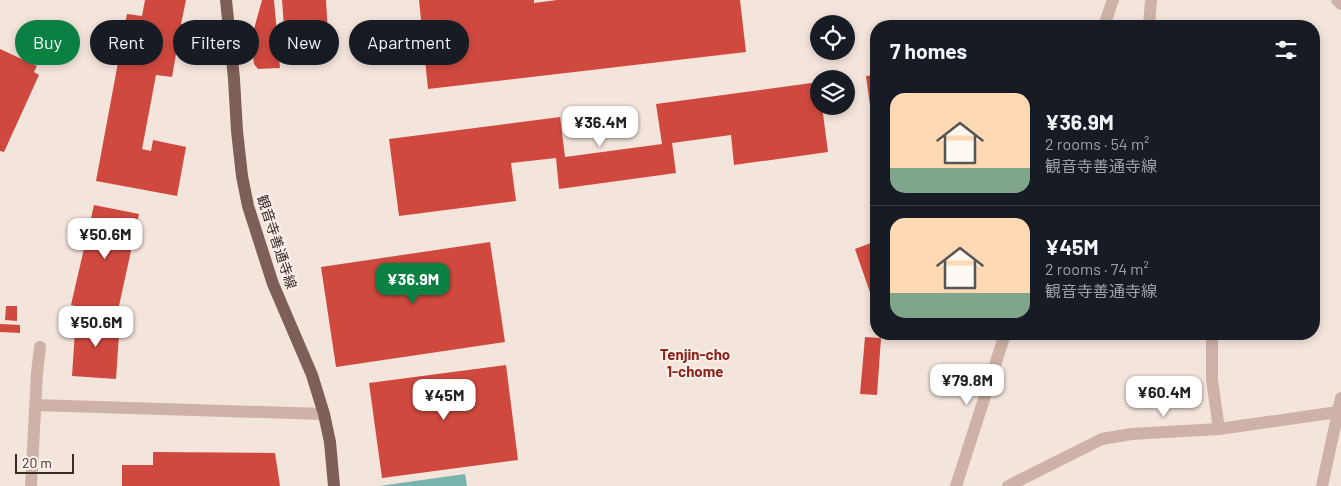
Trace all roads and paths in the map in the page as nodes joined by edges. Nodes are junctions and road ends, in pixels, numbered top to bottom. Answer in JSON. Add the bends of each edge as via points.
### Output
{"nodes":[{"id":1,"x":226,"y":0,"type":"edge"},
{"id":2,"x":1113,"y":0,"type":"edge"},
{"id":3,"x":1150,"y":0,"type":"edge"},
{"id":4,"x":1337,"y":0,"type":"edge"},
{"id":5,"x":1341,"y":4,"type":"edge"},
{"id":6,"x":1106,"y":20,"type":"edge"},
{"id":7,"x":1149,"y":20,"type":"edge"},
{"id":8,"x":1003,"y":340,"type":"edge"},
{"id":9,"x":1212,"y":340,"type":"edge"},
{"id":10,"x":40,"y":347,"type":"dead end"},
{"id":11,"x":1341,"y":398,"type":"edge"},
{"id":12,"x":35,"y":405,"type":"junction"},
{"id":13,"x":1338,"y":412,"type":"junction"},
{"id":14,"x":324,"y":414,"type":"junction"},
{"id":15,"x":1219,"y":429,"type":"junction"},
{"id":16,"x":31,"y":486,"type":"edge"},
{"id":17,"x":334,"y":486,"type":"edge"},
{"id":18,"x":956,"y":486,"type":"edge"},
{"id":19,"x":1008,"y":486,"type":"edge"},
{"id":20,"x":1322,"y":486,"type":"edge"}],
"edges":[{"from":1,"to":14,"type":"main road","name":"観音寺善通寺線","via":[[237,131],[248,206],[273,284],[312,375]]},
{"from":2,"to":6,"type":"street"},
{"from":3,"to":7,"type":"street"},
{"from":4,"to":5,"type":"street"},
{"from":8,"to":18,"type":"street"},
{"from":9,"to":15,"type":"street","via":[[1212,380]]},
{"from":10,"to":12,"type":"street"},
{"from":11,"to":13,"type":"street"},
{"from":12,"to":14,"type":"street"},
{"from":12,"to":16,"type":"street"},
{"from":13,"to":15,"type":"street"},
{"from":13,"to":20,"type":"street"},
{"from":14,"to":17,"type":"main road","name":"観音寺善通寺線"},
{"from":15,"to":19,"type":"street","via":[[1131,434],[1102,439]]}]}
